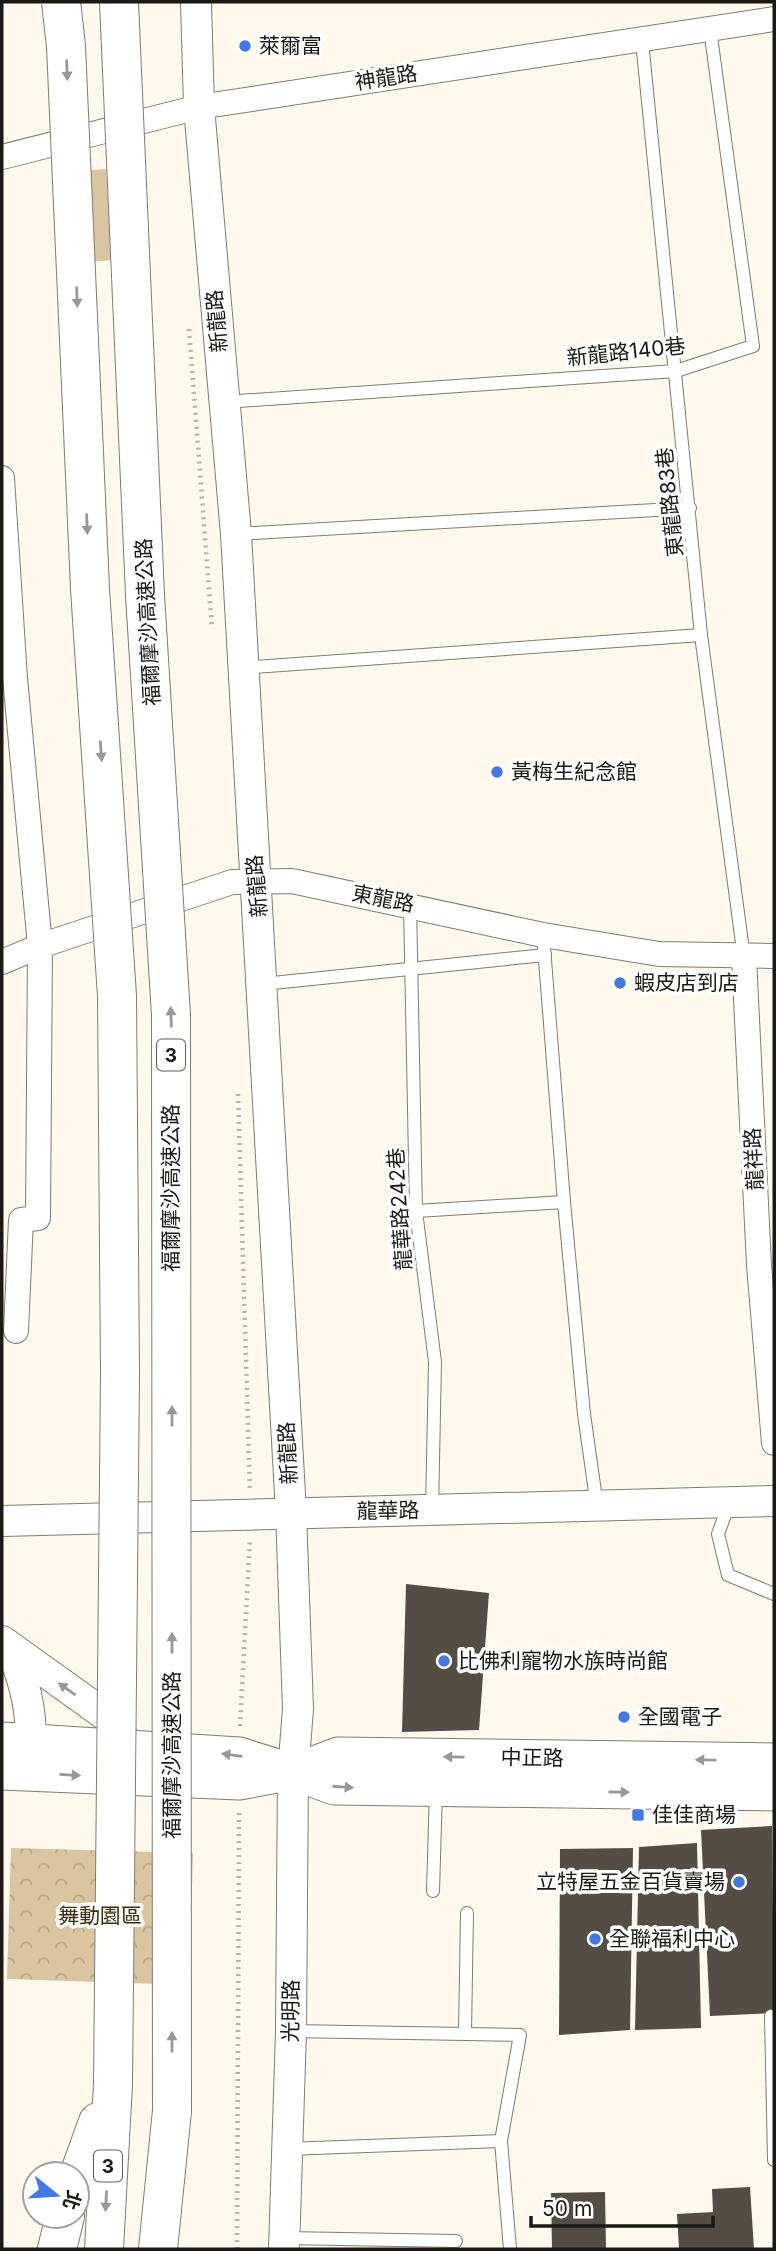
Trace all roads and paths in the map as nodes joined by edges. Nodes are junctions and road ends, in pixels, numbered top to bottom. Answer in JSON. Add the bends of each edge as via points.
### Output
{"nodes":[{"id":1,"x":61,"y":2,"type":"edge"},
{"id":2,"x":119,"y":2,"type":"edge"},
{"id":3,"x":196,"y":2,"type":"edge"},
{"id":4,"x":774,"y":19,"type":"edge"},
{"id":5,"x":710,"y":29,"type":"junction"},
{"id":6,"x":642,"y":41,"type":"junction"},
{"id":7,"x":199,"y":107,"type":"junction"},
{"id":8,"x":2,"y":158,"type":"edge"},
{"id":9,"x":188,"y":323,"type":"dead end"},
{"id":10,"x":676,"y":371,"type":"junction"},
{"id":11,"x":224,"y":402,"type":"junction"},
{"id":12,"x":2,"y":478,"type":"edge"},
{"id":13,"x":690,"y":508,"type":"junction"},
{"id":14,"x":236,"y":534,"type":"junction"},
{"id":15,"x":212,"y":630,"type":"dead end"},
{"id":16,"x":702,"y":635,"type":"junction"},
{"id":17,"x":241,"y":668,"type":"junction"},
{"id":18,"x":8,"y":679,"type":"edge"},
{"id":19,"x":257,"y":883,"type":"junction"},
{"id":20,"x":410,"y":904,"type":"junction"},
{"id":21,"x":544,"y":945,"type":"junction"},
{"id":22,"x":40,"y":946,"type":"junction"},
{"id":23,"x":774,"y":956,"type":"edge"},
{"id":24,"x":744,"y":958,"type":"junction"},
{"id":25,"x":2,"y":962,"type":"edge"},
{"id":26,"x":411,"y":970,"type":"junction"},
{"id":27,"x":263,"y":984,"type":"junction"},
{"id":28,"x":238,"y":1090,"type":"dead end"},
{"id":29,"x":564,"y":1202,"type":"junction"},
{"id":30,"x":416,"y":1211,"type":"junction"},
{"id":31,"x":767,"y":1266,"type":"edge"},
{"id":32,"x":16,"y":1331,"type":"dead end"},
{"id":33,"x":774,"y":1443,"type":"edge"},
{"id":34,"x":250,"y":1492,"type":"dead end"},
{"id":35,"x":774,"y":1501,"type":"edge"},
{"id":36,"x":729,"y":1504,"type":"junction"},
{"id":37,"x":597,"y":1507,"type":"junction"},
{"id":38,"x":432,"y":1510,"type":"junction"},
{"id":39,"x":291,"y":1512,"type":"junction"},
{"id":40,"x":2,"y":1521,"type":"edge"},
{"id":41,"x":250,"y":1534,"type":"dead end"},
{"id":42,"x":774,"y":1594,"type":"edge"},
{"id":43,"x":6,"y":1645,"type":"edge"},
{"id":44,"x":240,"y":1727,"type":"dead end"},
{"id":45,"x":16,"y":1756,"type":"edge"},
{"id":46,"x":774,"y":1761,"type":"edge"},
{"id":47,"x":127,"y":1762,"type":"junction"},
{"id":48,"x":293,"y":1772,"type":"junction"},
{"id":49,"x":581,"y":1775,"type":"junction"},
{"id":50,"x":436,"y":1790,"type":"junction"},
{"id":51,"x":774,"y":1793,"type":"edge"},
{"id":52,"x":239,"y":1807,"type":"dead end"},
{"id":53,"x":433,"y":1891,"type":"dead end"},
{"id":54,"x":467,"y":1913,"type":"dead end"},
{"id":55,"x":771,"y":2016,"type":"dead end"},
{"id":56,"x":291,"y":2031,"type":"junction"},
{"id":57,"x":465,"y":2032,"type":"junction"},
{"id":58,"x":113,"y":2084,"type":"junction"},
{"id":59,"x":172,"y":2111,"type":"junction"},
{"id":60,"x":501,"y":2141,"type":"junction"},
{"id":61,"x":287,"y":2149,"type":"junction"},
{"id":62,"x":84,"y":2160,"type":"edge"},
{"id":63,"x":774,"y":2160,"type":"edge"},
{"id":64,"x":62,"y":2230,"type":"edge"},
{"id":65,"x":456,"y":2241,"type":"dead end"},
{"id":66,"x":284,"y":2243,"type":"edge"},
{"id":67,"x":57,"y":2249,"type":"edge"},
{"id":68,"x":104,"y":2249,"type":"edge"},
{"id":69,"x":158,"y":2249,"type":"edge"},
{"id":70,"x":176,"y":2249,"type":"edge"},
{"id":71,"x":237,"y":2249,"type":"edge"},
{"id":72,"x":510,"y":2249,"type":"edge"}],
"edges":[{"from":1,"to":58,"type":"highway","number":"3","one_way":true,"bridge":true,"via":[[90,589],[117,996],[120,1374]]},
{"from":59,"to":2,"type":"highway","name":"福爾摩沙高速公路","number":"3","one_way":true,"bridge":true,"via":[[171,1015],[146,609]]},
{"from":3,"to":7,"type":"street","name":"新龍路"},
{"from":4,"to":5,"type":"street","name":"神龍路"},
{"from":5,"to":6,"type":"street","name":"神龍路"},
{"from":5,"to":10,"type":"lane","name":"新龍路140巷","via":[[753,346]]},
{"from":6,"to":7,"type":"street","name":"神龍路"},
{"from":6,"to":10,"type":"lane","name":"東龍路83巷"},
{"from":7,"to":8,"type":"street","name":"神龍路"},
{"from":7,"to":11,"type":"street","name":"新龍路"},
{"from":9,"to":15,"type":"path"},
{"from":10,"to":11,"type":"lane","name":"新龍路140巷"},
{"from":10,"to":13,"type":"lane","name":"東龍路83巷"},
{"from":11,"to":14,"type":"street","name":"新龍路"},
{"from":12,"to":18,"type":"street"},
{"from":13,"to":14,"type":"lane"},
{"from":13,"to":16,"type":"lane","name":"東龍路83巷"},
{"from":14,"to":17,"type":"street","name":"新龍路"},
{"from":16,"to":17,"type":"lane"},
{"from":16,"to":24,"type":"lane","name":"東龍路83巷"},
{"from":17,"to":19,"type":"street","name":"新龍路"},
{"from":18,"to":22,"type":"street"},
{"from":19,"to":20,"type":"street","name":"東龍路","via":[[292,881]]},
{"from":19,"to":22,"type":"street","name":"東龍路","via":[[232,882]]},
{"from":19,"to":27,"type":"street","name":"新龍路"},
{"from":20,"to":21,"type":"street","name":"東龍路"},
{"from":20,"to":26,"type":"lane","name":"龍華路242巷"},
{"from":21,"to":24,"type":"street","name":"東龍路"},
{"from":21,"to":26,"type":"lane"},
{"from":21,"to":29,"type":"lane"},
{"from":22,"to":25,"type":"street","name":"東龍路"},
{"from":22,"to":32,"type":"street","via":[[37,1218],[21,1220]]},
{"from":23,"to":24,"type":"street","name":"東龍路"},
{"from":24,"to":31,"type":"street","name":"龍祥路"},
{"from":26,"to":27,"type":"lane"},
{"from":26,"to":30,"type":"lane","name":"龍華路242巷"},
{"from":27,"to":39,"type":"street","name":"新龍路"},
{"from":28,"to":34,"type":"path"},
{"from":29,"to":30,"type":"lane"},
{"from":29,"to":37,"type":"lane"},
{"from":30,"to":38,"type":"lane","name":"龍華路242巷","via":[[435,1362]]},
{"from":31,"to":33,"type":"street","name":"龍祥路"},
{"from":35,"to":36,"type":"street","name":"龍華路"},
{"from":36,"to":37,"type":"street","name":"龍華路"},
{"from":36,"to":42,"type":"lane","via":[[718,1534],[728,1575]]},
{"from":37,"to":38,"type":"street","name":"龍華路"},
{"from":38,"to":39,"type":"street","name":"龍華路"},
{"from":39,"to":40,"type":"street","name":"龍華路"},
{"from":39,"to":48,"type":"street","name":"新龍路","via":[[298,1709]]},
{"from":41,"to":44,"type":"path"},
{"from":43,"to":45,"type":"street","via":[[24,1678]]},
{"from":47,"to":43,"type":"street","one_way":true,"via":[[116,1722]]},
{"from":45,"to":47,"type":"main road","name":"中正路"},
{"from":46,"to":49,"type":"main road","name":"中正路","one_way":true},
{"from":47,"to":48,"type":"main road","name":"中正路","via":[[239,1782]]},
{"from":49,"to":48,"type":"main road","name":"中正路","one_way":true,"via":[[338,1755]]},
{"from":48,"to":50,"type":"main road","name":"中正路","one_way":true,"via":[[334,1787]]},
{"from":48,"to":56,"type":"street","name":"光明路"},
{"from":49,"to":50,"type":"main road","name":"中正路"},
{"from":49,"to":51,"type":"main road","name":"中正路","one_way":true},
{"from":50,"to":53,"type":"lane"},
{"from":52,"to":71,"type":"path"},
{"from":54,"to":57,"type":"lane"},
{"from":55,"to":63,"type":"lane"},
{"from":56,"to":57,"type":"lane"},
{"from":56,"to":61,"type":"street","name":"光明路"},
{"from":57,"to":60,"type":"lane","via":[[520,2035]]},
{"from":58,"to":62,"type":"highway"},
{"from":58,"to":68,"type":"highway","number":"3","one_way":true},
{"from":59,"to":69,"type":"highway","name":"福爾摩沙高速公路","number":"3"},
{"from":59,"to":70,"type":"highway"},
{"from":60,"to":61,"type":"lane"},
{"from":60,"to":72,"type":"lane"},
{"from":61,"to":66,"type":"street","name":"光明路"},
{"from":64,"to":67,"type":"highway"},
{"from":65,"to":66,"type":"lane"}]}
